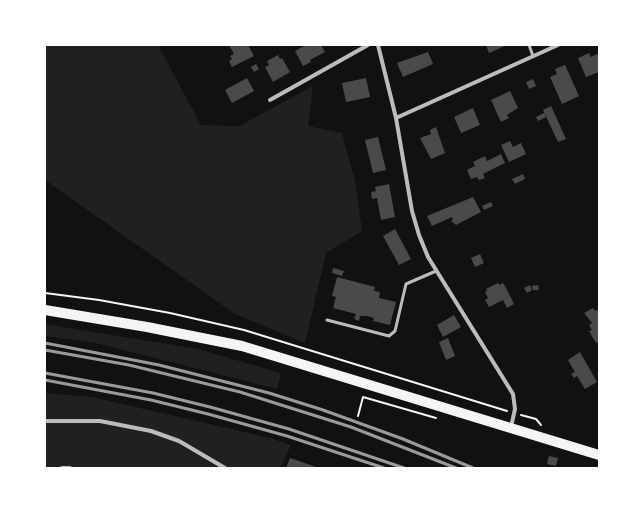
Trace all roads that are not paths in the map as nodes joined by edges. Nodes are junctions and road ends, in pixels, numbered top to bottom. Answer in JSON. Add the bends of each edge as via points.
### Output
{"nodes":[{"id":1,"x":368,"y":45,"type":"edge"},
{"id":2,"x":378,"y":45,"type":"edge"},
{"id":3,"x":529,"y":45,"type":"edge"},
{"id":4,"x":558,"y":45,"type":"edge"},
{"id":5,"x":533,"y":56,"type":"junction"},
{"id":6,"x":270,"y":100,"type":"dead end"},
{"id":7,"x":396,"y":118,"type":"junction"},
{"id":8,"x":436,"y":271,"type":"junction"},
{"id":9,"x":45,"y":310,"type":"edge"},
{"id":10,"x":327,"y":320,"type":"dead end"},
{"id":11,"x":45,"y":421,"type":"edge"},
{"id":12,"x":511,"y":427,"type":"junction"},
{"id":13,"x":599,"y":455,"type":"edge"},
{"id":14,"x":62,"y":468,"type":"edge"},
{"id":15,"x":70,"y":468,"type":"edge"},
{"id":16,"x":225,"y":468,"type":"edge"}],
"edges":[{"from":1,"to":6,"type":"street"},
{"from":2,"to":7,"type":"street"},
{"from":3,"to":5,"type":"lane"},
{"from":4,"to":5,"type":"street"},
{"from":5,"to":7,"type":"street"},
{"from":7,"to":8,"type":"street","via":[[416,223]]},
{"from":8,"to":10,"type":"lane","via":[[406,284],[395,331],[389,336]]},
{"from":8,"to":12,"type":"street","via":[[513,394],[515,413]]},
{"from":9,"to":12,"type":"main road","via":[[214,340],[271,354]]},
{"from":11,"to":16,"type":"street","via":[[100,421],[151,431],[179,441]]},
{"from":12,"to":13,"type":"main road"},
{"from":14,"to":15,"type":"street"}]}
